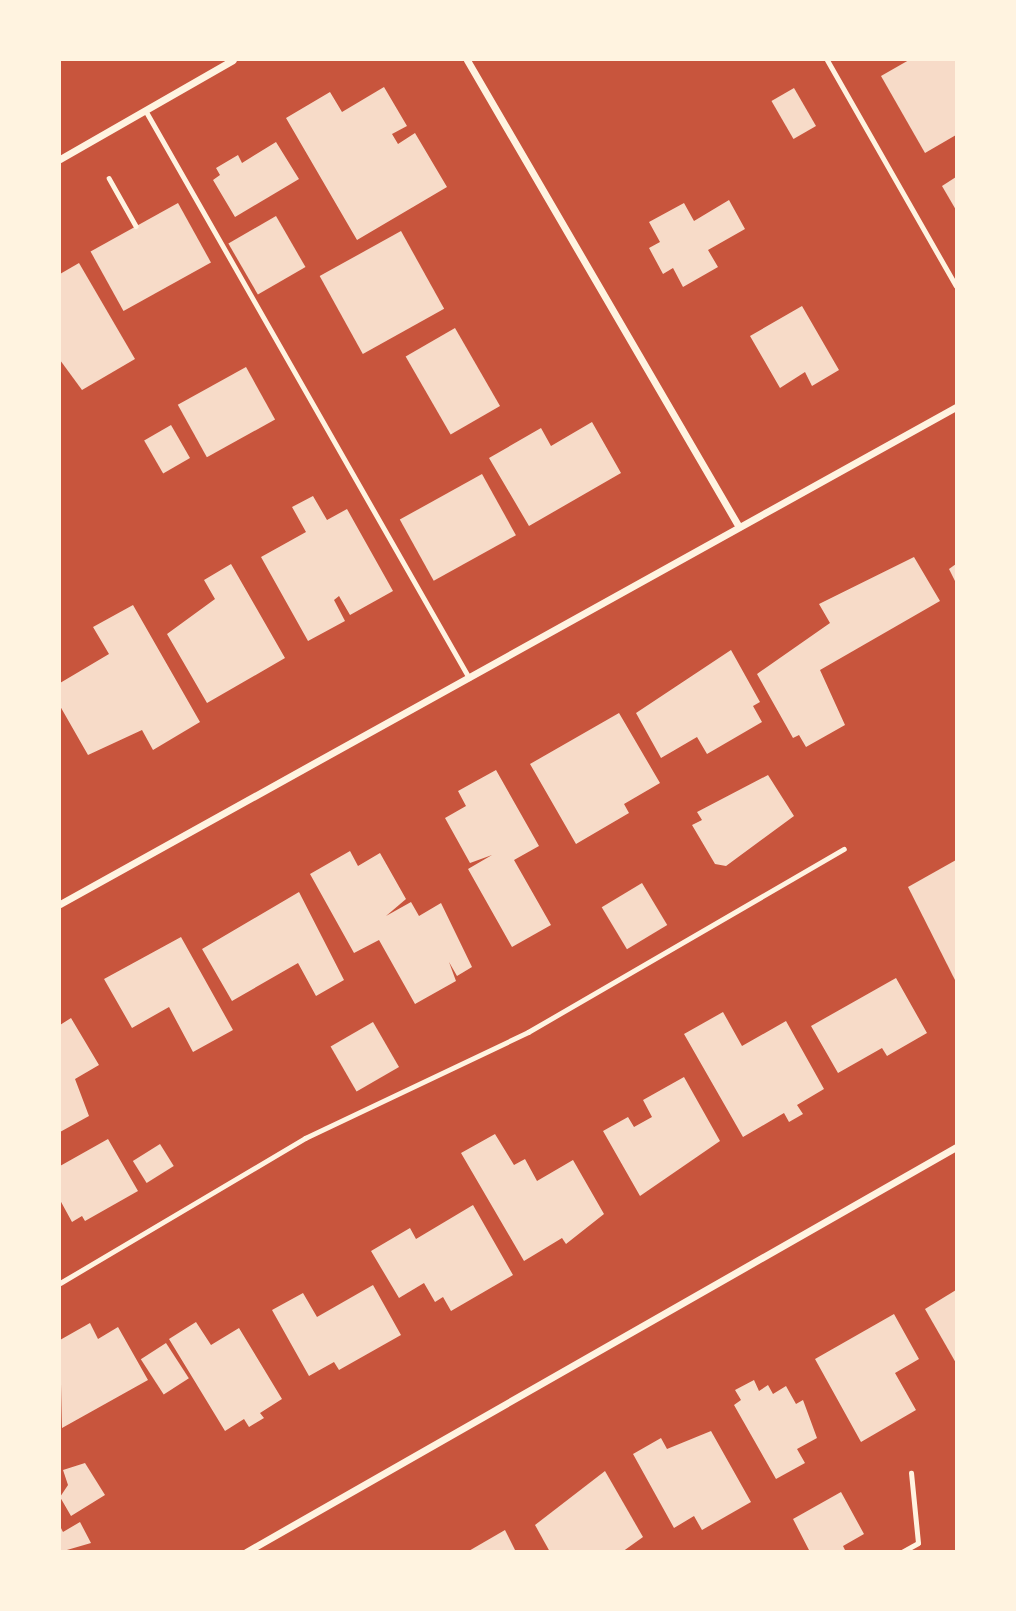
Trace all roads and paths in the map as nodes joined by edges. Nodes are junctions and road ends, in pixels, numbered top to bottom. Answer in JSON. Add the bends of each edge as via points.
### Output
{"nodes":[{"id":1,"x":233,"y":60,"type":"edge"},
{"id":2,"x":467,"y":60,"type":"edge"},
{"id":3,"x":827,"y":60,"type":"edge"},
{"id":4,"x":145,"y":110,"type":"junction"},
{"id":5,"x":60,"y":159,"type":"edge"},
{"id":6,"x":109,"y":178,"type":"dead end"},
{"id":7,"x":136,"y":226,"type":"dead end"},
{"id":8,"x":957,"y":286,"type":"edge"},
{"id":9,"x":957,"y":407,"type":"edge"},
{"id":10,"x":739,"y":527,"type":"junction"},
{"id":11,"x":468,"y":678,"type":"junction"},
{"id":12,"x":844,"y":849,"type":"dead end"},
{"id":13,"x":60,"y":905,"type":"edge"},
{"id":14,"x":957,"y":1147,"type":"edge"},
{"id":15,"x":60,"y":1283,"type":"edge"},
{"id":16,"x":911,"y":1473,"type":"dead end"},
{"id":17,"x":246,"y":1552,"type":"edge"},
{"id":18,"x":902,"y":1552,"type":"edge"}],
"edges":[{"from":1,"to":4,"type":"street"},
{"from":2,"to":10,"type":"street"},
{"from":3,"to":8,"type":"lane"},
{"from":4,"to":5,"type":"street"},
{"from":4,"to":11,"type":"lane"},
{"from":6,"to":7,"type":"path"},
{"from":9,"to":10,"type":"street"},
{"from":10,"to":11,"type":"street"},
{"from":11,"to":13,"type":"street"},
{"from":12,"to":15,"type":"lane","via":[[528,1032],[305,1138]]},
{"from":14,"to":17,"type":"street"},
{"from":16,"to":18,"type":"path","via":[[918,1543]]}]}
